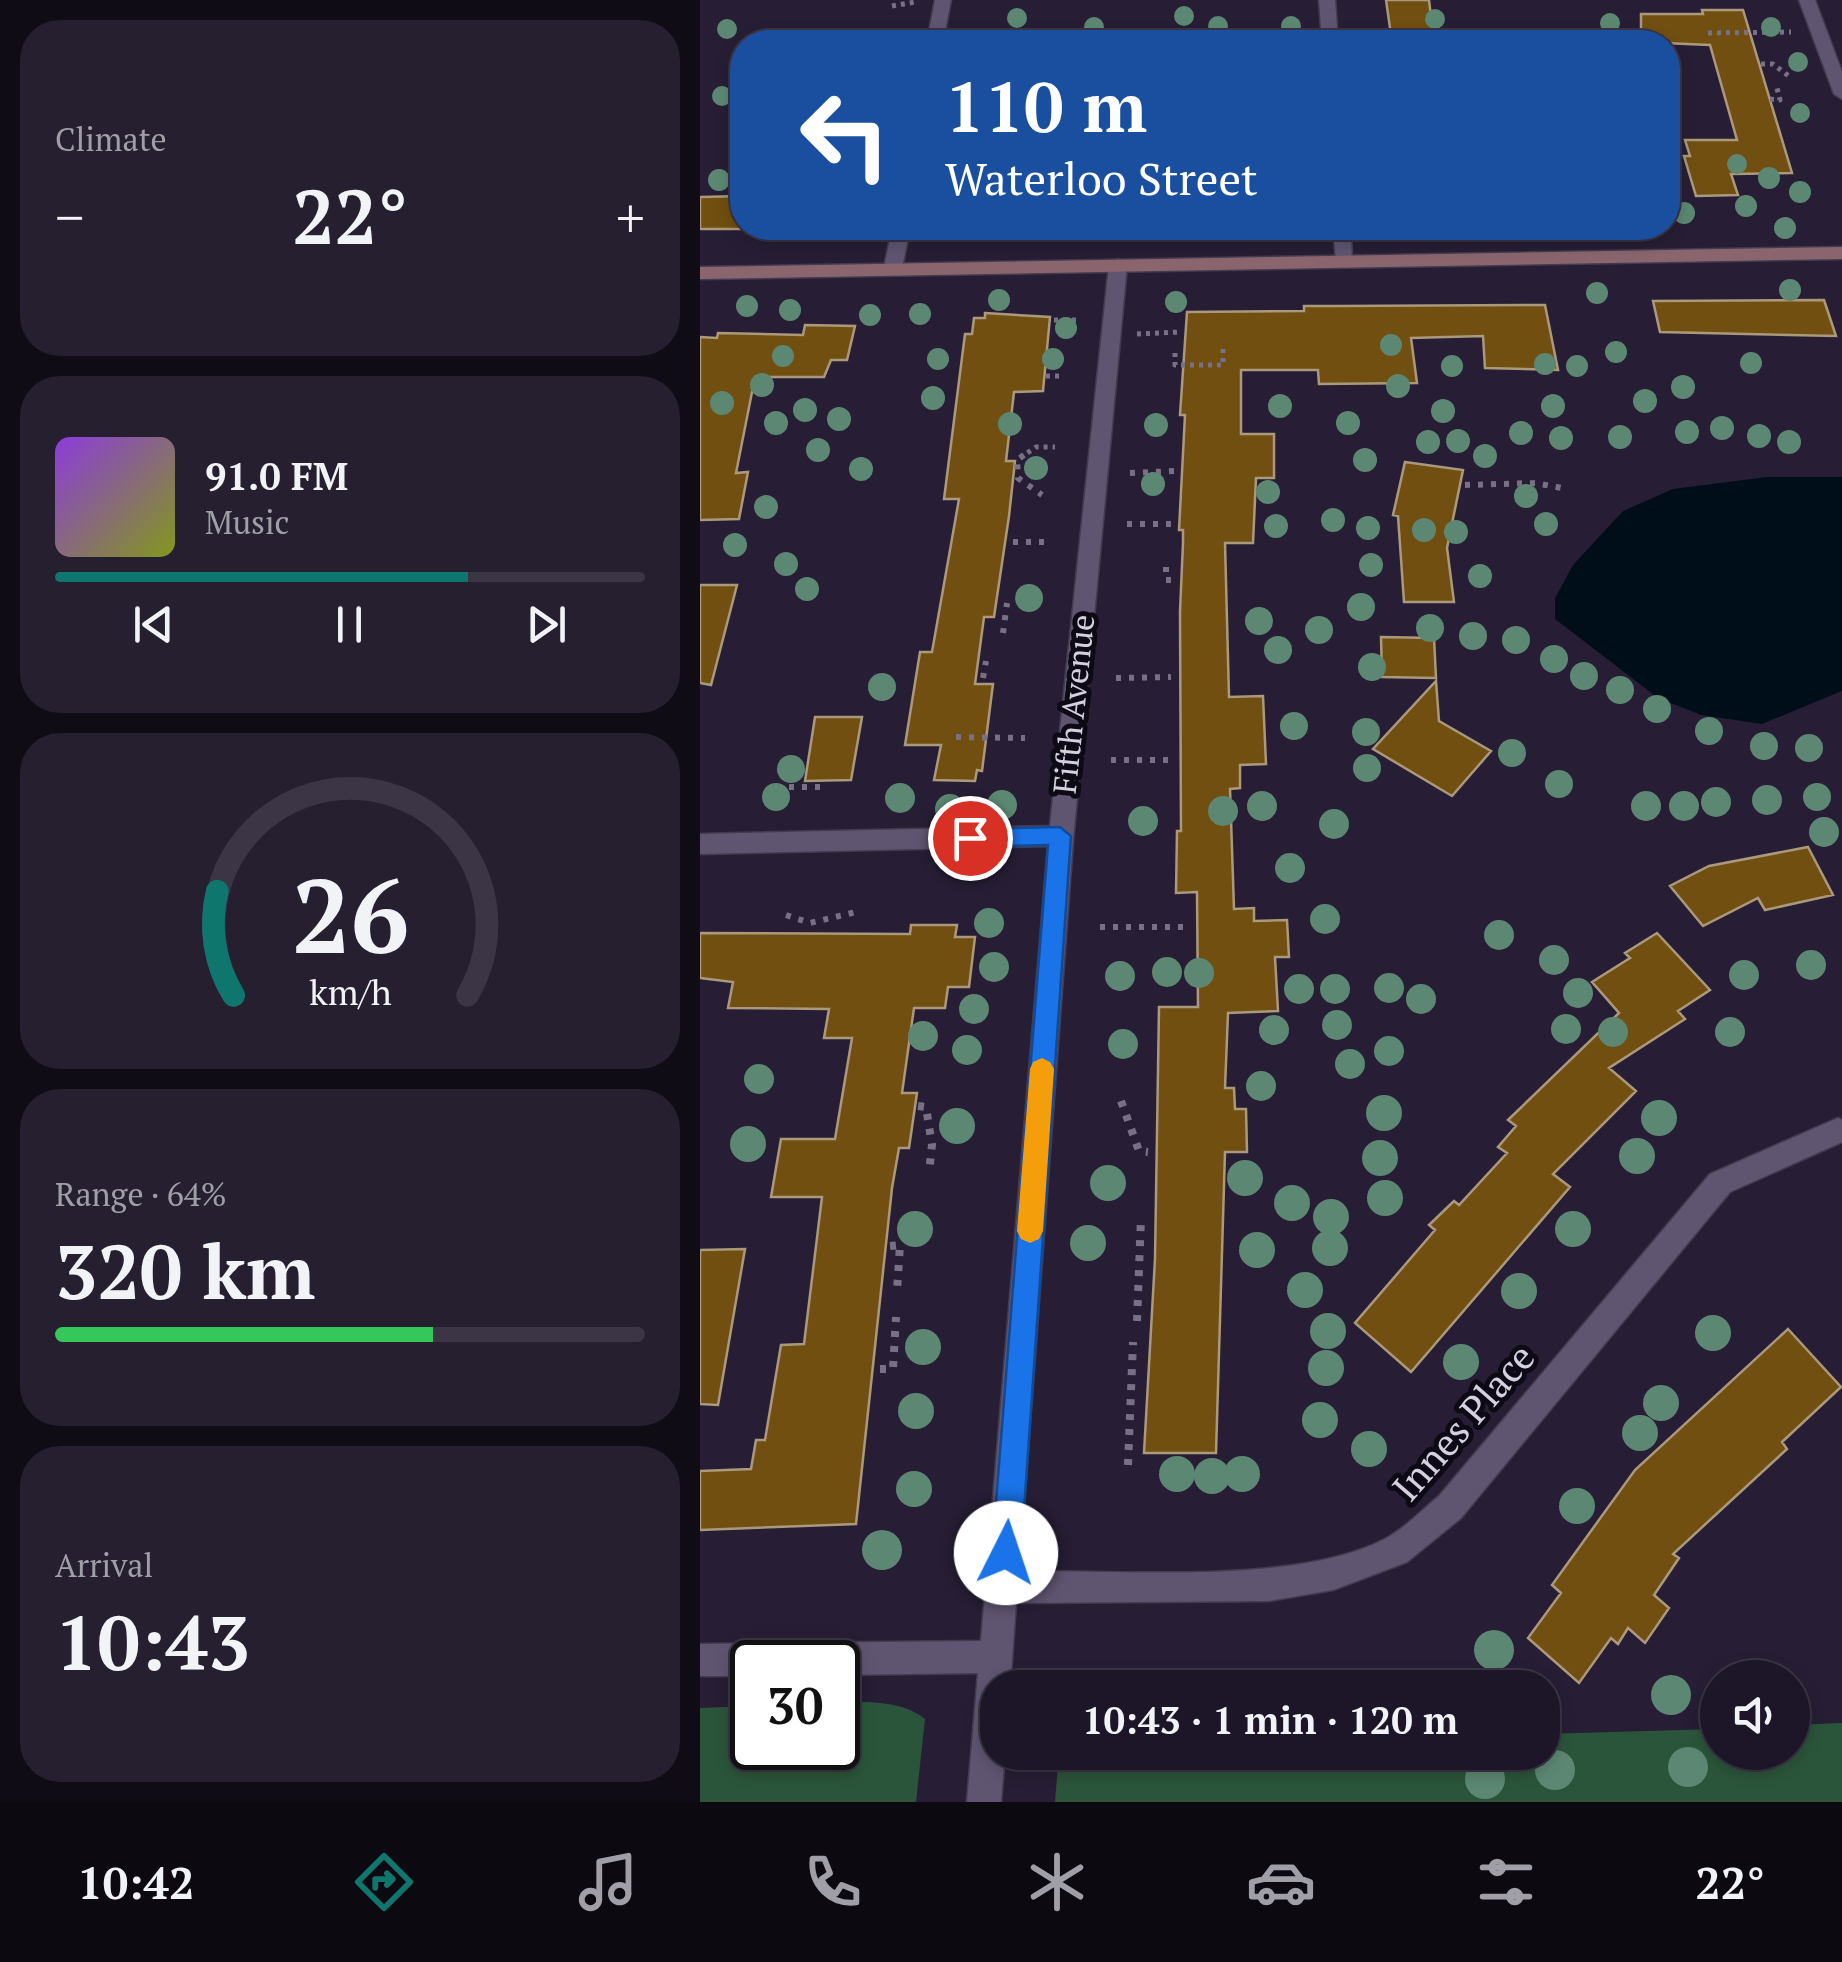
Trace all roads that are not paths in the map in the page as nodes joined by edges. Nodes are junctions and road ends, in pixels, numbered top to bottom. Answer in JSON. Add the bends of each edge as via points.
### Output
{"nodes":[{"id":1,"x":1327,"y":0,"type":"edge"},
{"id":2,"x":1807,"y":0,"type":"edge"},
{"id":3,"x":934,"y":1,"type":"edge"},
{"id":4,"x":935,"y":30,"type":"edge"},
{"id":5,"x":1329,"y":30,"type":"edge"},
{"id":6,"x":1842,"y":94,"type":"edge"},
{"id":7,"x":898,"y":240,"type":"edge"},
{"id":8,"x":1343,"y":240,"type":"edge"},
{"id":9,"x":1842,"y":253,"type":"edge"},
{"id":10,"x":1346,"y":261,"type":"junction"},
{"id":11,"x":1118,"y":266,"type":"junction"},
{"id":12,"x":893,"y":268,"type":"junction"},
{"id":13,"x":700,"y":272,"type":"edge"},
{"id":14,"x":1060,"y":836,"type":"junction"},
{"id":15,"x":700,"y":844,"type":"edge"},
{"id":16,"x":1838,"y":1132,"type":"dead end"},
{"id":17,"x":1004,"y":1587,"type":"junction"},
{"id":18,"x":997,"y":1657,"type":"junction"},
{"id":19,"x":700,"y":1660,"type":"edge"},
{"id":20,"x":984,"y":1802,"type":"edge"}],
"edges":[{"from":1,"to":5,"type":"street"},
{"from":2,"to":6,"type":"street"},
{"from":3,"to":4,"type":"street"},
{"from":7,"to":12,"type":"street"},
{"from":8,"to":10,"type":"street"},
{"from":9,"to":10,"type":"main road"},
{"from":10,"to":11,"type":"main road"},
{"from":11,"to":12,"type":"main road"},
{"from":11,"to":14,"type":"street","name":"Fifth Avenue"},
{"from":12,"to":13,"type":"main road"},
{"from":14,"to":15,"type":"street"},
{"from":14,"to":17,"type":"street","name":"Fifth Avenue"},
{"from":16,"to":17,"type":"street","name":"Innes Place","via":[[1720,1183],[1450,1507],[1396,1551],[1333,1574],[1270,1585]]},
{"from":17,"to":18,"type":"street","name":"Fifth Avenue"},
{"from":18,"to":19,"type":"street"},
{"from":18,"to":20,"type":"street","name":"Fifth Avenue"}]}
